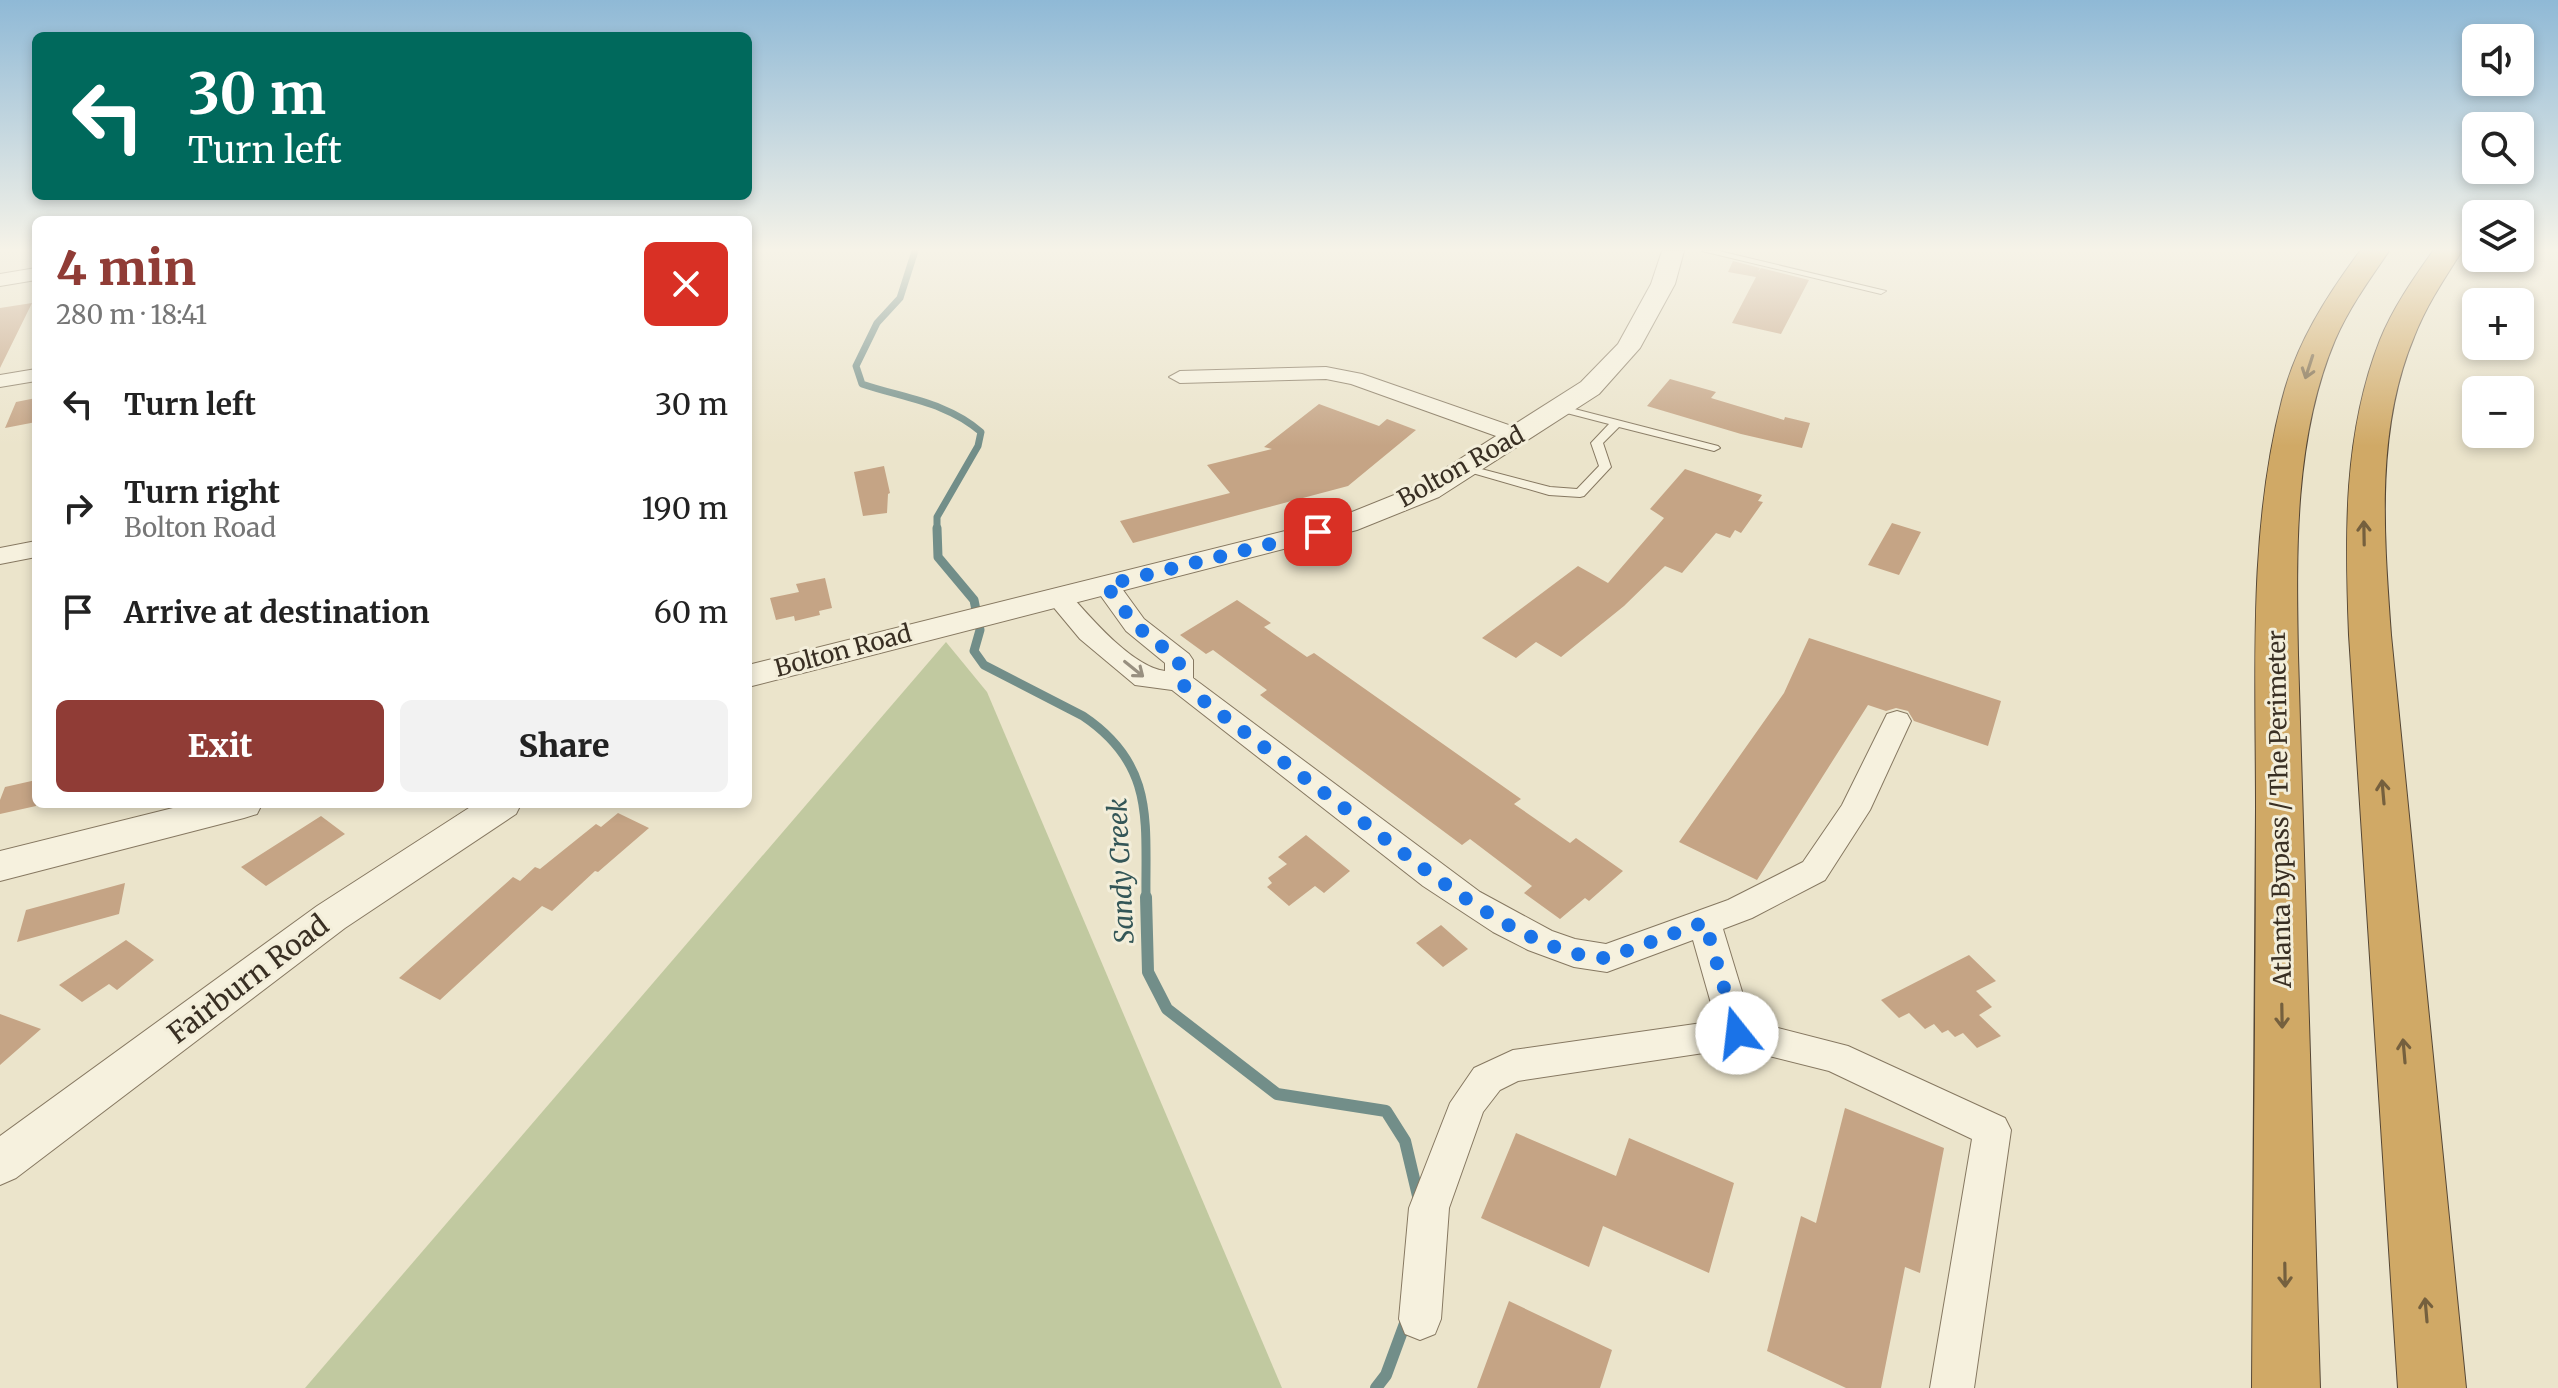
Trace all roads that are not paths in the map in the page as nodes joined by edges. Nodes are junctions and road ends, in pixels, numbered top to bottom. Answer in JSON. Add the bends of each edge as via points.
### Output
{"nodes":[{"id":1,"x":1646,"y":316,"type":"edge"},
{"id":2,"x":2329,"y":316,"type":"edge"},
{"id":3,"x":2410,"y":316,"type":"edge"},
{"id":4,"x":32,"y":376,"type":"edge"},
{"id":5,"x":1180,"y":377,"type":"dead end"},
{"id":6,"x":0,"y":381,"type":"edge"},
{"id":7,"x":1559,"y":408,"type":"junction"},
{"id":8,"x":1616,"y":423,"type":"junction"},
{"id":9,"x":1518,"y":436,"type":"junction"},
{"id":10,"x":1714,"y":448,"type":"dead end"},
{"id":11,"x":1466,"y":468,"type":"junction"},
{"id":12,"x":32,"y":550,"type":"edge"},
{"id":13,"x":0,"y":556,"type":"edge"},
{"id":14,"x":1106,"y":585,"type":"junction"},
{"id":15,"x":1058,"y":597,"type":"junction"},
{"id":16,"x":1139,"y":629,"type":"junction"},
{"id":17,"x":1105,"y":646,"type":"junction"},
{"id":18,"x":752,"y":675,"type":"edge"},
{"id":19,"x":1179,"y":682,"type":"junction"},
{"id":20,"x":1897,"y":721,"type":"dead end"},
{"id":21,"x":228,"y":808,"type":"edge"},
{"id":22,"x":497,"y":808,"type":"edge"},
{"id":23,"x":0,"y":866,"type":"edge"},
{"id":24,"x":1705,"y":922,"type":"junction"},
{"id":25,"x":1737,"y":1033,"type":"junction"},
{"id":26,"x":0,"y":1163,"type":"edge"},
{"id":27,"x":1420,"y":1319,"type":"dead end"},
{"id":28,"x":1952,"y":1388,"type":"edge"},
{"id":29,"x":2286,"y":1388,"type":"edge"},
{"id":30,"x":2432,"y":1388,"type":"edge"}],
"edges":[{"from":1,"to":7,"type":"street","name":"Bolton Road","via":[[1628,348],[1590,388]]},
{"from":2,"to":29,"type":"highway","name":"Atlanta Bypass / The Perimeter","one_way":true,"via":[[2300,398],[2280,539]]},
{"from":30,"to":3,"type":"highway","one_way":true,"via":[[2364,527],[2367,460],[2383,383]]},
{"from":4,"to":6,"type":"street"},
{"from":5,"to":9,"type":"street","via":[[1326,373],[1355,378]]},
{"from":7,"to":8,"type":"lane"},
{"from":7,"to":9,"type":"street","name":"Bolton Road"},
{"from":8,"to":10,"type":"lane"},
{"from":8,"to":11,"type":"lane","via":[[1597,443],[1605,467],[1580,493],[1549,491]]},
{"from":9,"to":11,"type":"street","name":"Bolton Road"},
{"from":11,"to":14,"type":"street","name":"Bolton Road","via":[[1429,491],[1347,524]]},
{"from":12,"to":13,"type":"street"},
{"from":14,"to":15,"type":"street","name":"Bolton Road"},
{"from":14,"to":16,"type":"street"},
{"from":15,"to":17,"type":"street"},
{"from":15,"to":18,"type":"street","name":"Bolton Road"},
{"from":16,"to":17,"type":"street"},
{"from":16,"to":19,"type":"street","via":[[1179,660]]},
{"from":17,"to":19,"type":"street","one_way":true,"via":[[1145,678]]},
{"from":19,"to":24,"type":"street","via":[[1445,884],[1531,937],[1607,958]]},
{"from":20,"to":24,"type":"street","via":[[1855,810],[1814,871]]},
{"from":21,"to":23,"type":"street"},
{"from":22,"to":26,"type":"street","name":"Fairburn Road","via":[[331,917]]},
{"from":24,"to":25,"type":"street"},
{"from":25,"to":27,"type":"street","via":[[1513,1066],[1487,1079],[1468,1103],[1429,1208]]},
{"from":25,"to":28,"type":"street","via":[[1835,1057],[1992,1130]]}]}
